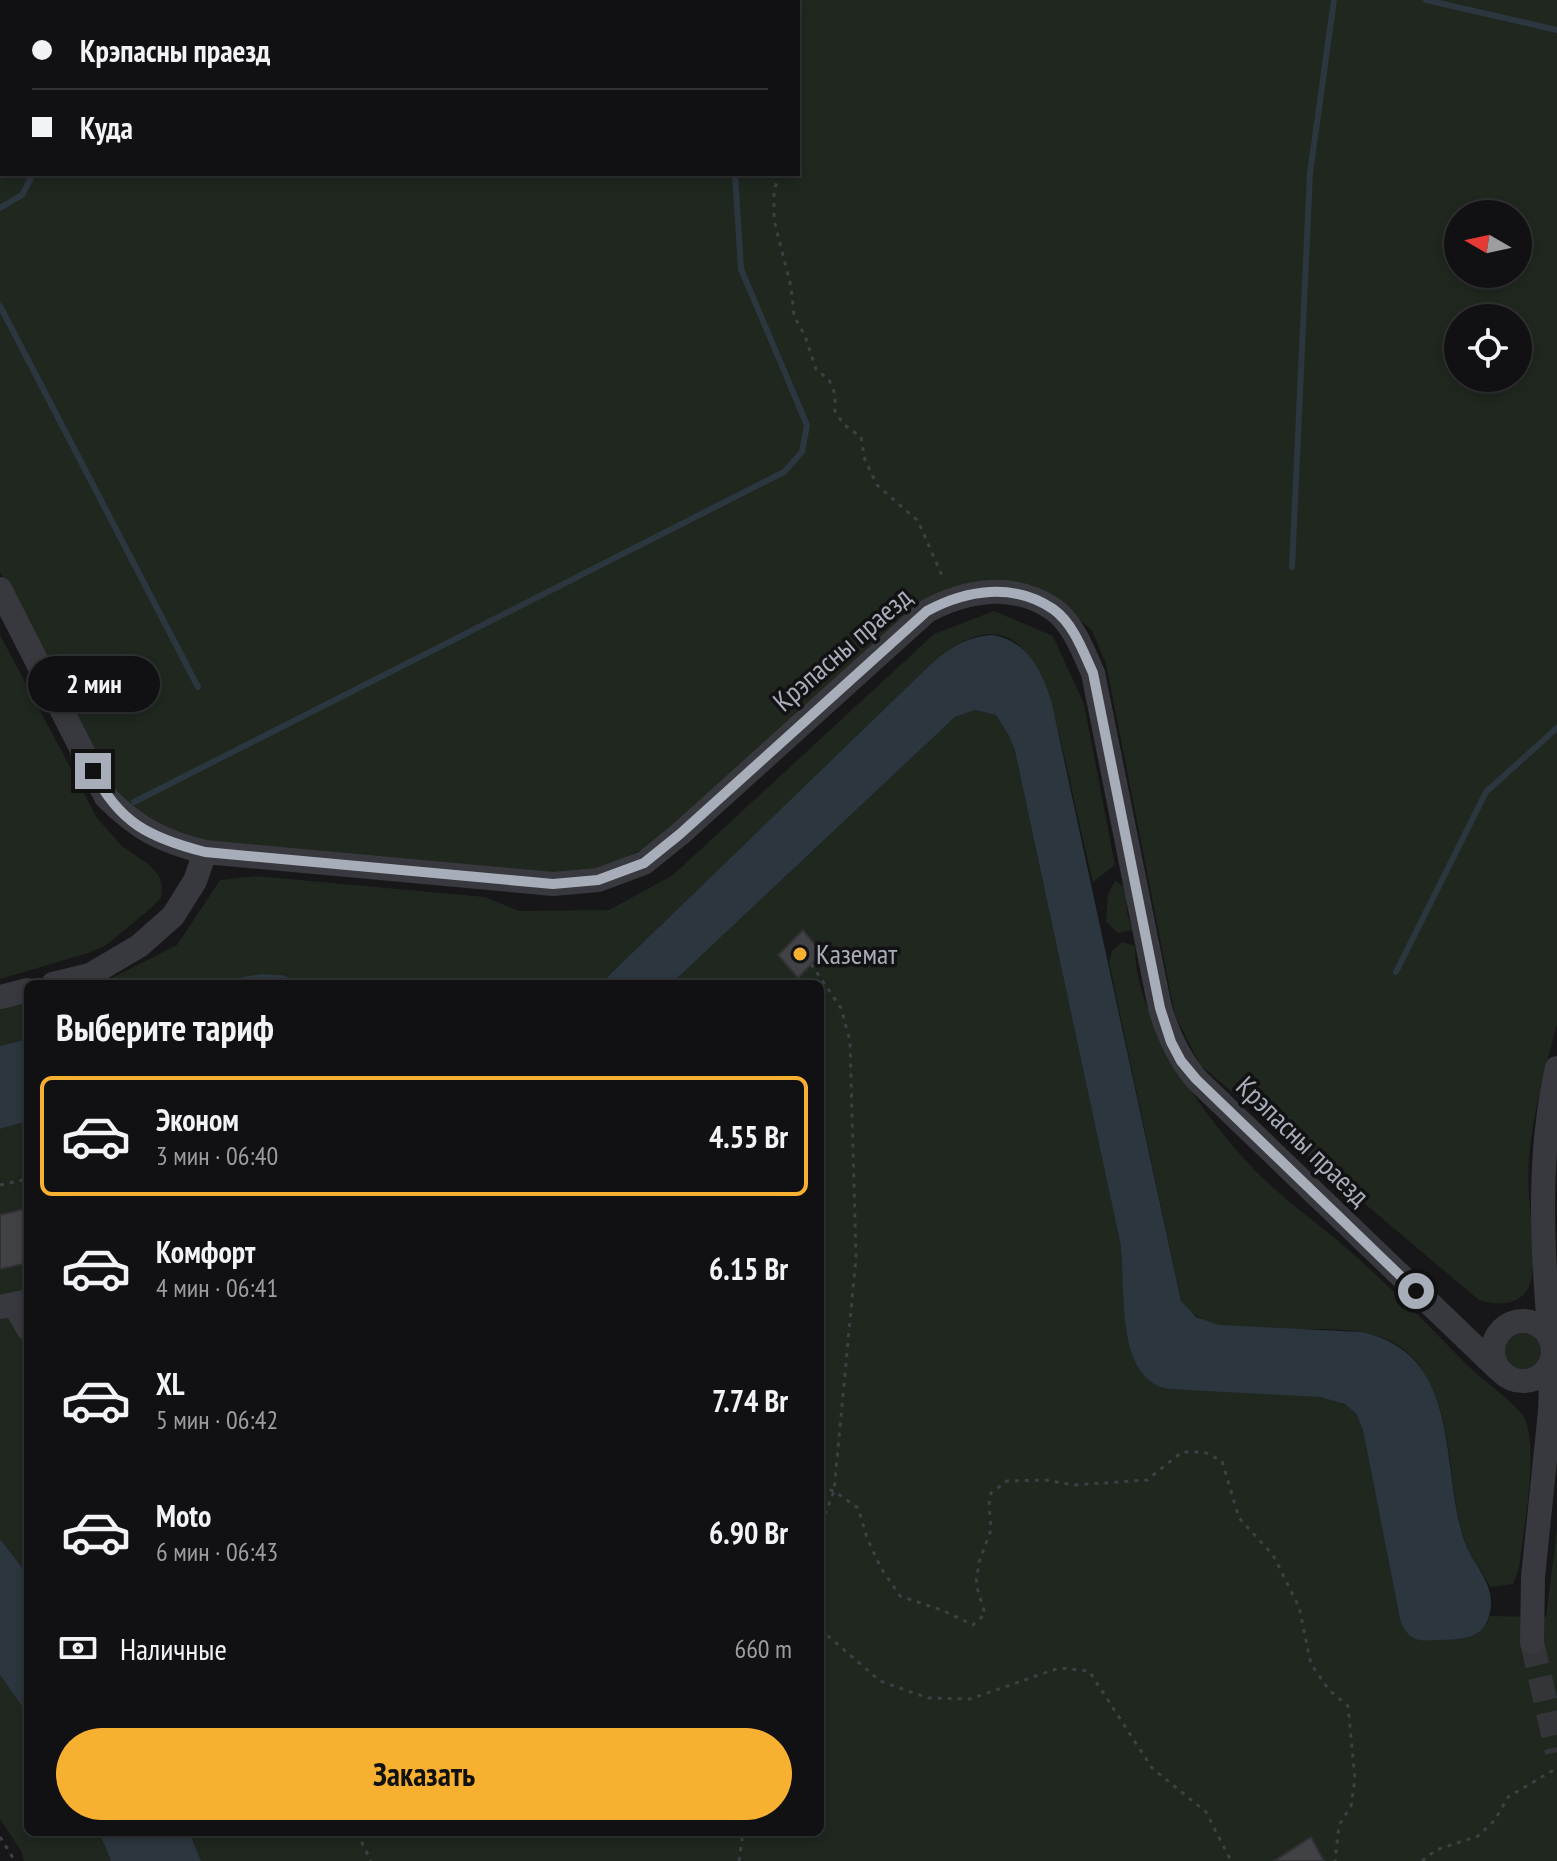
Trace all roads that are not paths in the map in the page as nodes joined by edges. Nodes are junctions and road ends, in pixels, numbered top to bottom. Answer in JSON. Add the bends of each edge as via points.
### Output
{"nodes":[{"id":1,"x":0,"y":589,"type":"edge"},
{"id":2,"x":205,"y":852,"type":"junction"},
{"id":3,"x":69,"y":980,"type":"edge"},
{"id":4,"x":24,"y":991,"type":"edge"},
{"id":5,"x":0,"y":997,"type":"edge"},
{"id":6,"x":1557,"y":1068,"type":"edge"},
{"id":7,"x":1545,"y":1269,"type":"junction"},
{"id":8,"x":14,"y":1304,"type":"edge"},
{"id":9,"x":1438,"y":1312,"type":"junction"},
{"id":10,"x":24,"y":1322,"type":"edge"},
{"id":11,"x":1509,"y":1325,"type":"junction"},
{"id":12,"x":1551,"y":1349,"type":"junction"},
{"id":13,"x":1503,"y":1373,"type":"junction"},
{"id":14,"x":1550,"y":1411,"type":"junction"},
{"id":15,"x":1532,"y":1642,"type":"tunnel mouth"}],
"edges":[{"from":1,"to":2,"type":"street","name":"Крэпасны праезд","via":[[106,797],[152,835]]},
{"from":2,"to":3,"type":"street","via":[[195,881],[173,916],[139,946],[90,975]]},
{"from":2,"to":9,"type":"street","name":"Крэпасны праезд","via":[[553,884],[598,880],[644,863],[680,834],[927,611],[974,592],[1024,597],[1053,609],[1079,641],[1093,673],[1160,1008],[1181,1061]]},
{"from":4,"to":5,"type":"street"},
{"from":6,"to":7,"type":"street","via":[[1544,1163]]},
{"from":7,"to":11,"type":"street","via":[[1536,1295]]},
{"from":7,"to":12,"type":"street"},
{"from":8,"to":10,"type":"street"},
{"from":9,"to":11,"type":"street","via":[[1481,1329]]},
{"from":9,"to":13,"type":"street","name":"Крэпасны праезд"},
{"from":11,"to":12,"type":"street","via":[[1528,1321],[1545,1331]]},
{"from":11,"to":13,"type":"street","via":[[1495,1339],[1494,1360]]},
{"from":12,"to":13,"type":"street","via":[[1542,1374],[1534,1379],[1516,1381]]},
{"from":12,"to":14,"type":"street"},
{"from":13,"to":14,"type":"street","name":"Крэпасны праезд"},
{"from":14,"to":15,"type":"street","via":[[1533,1577]]}]}
